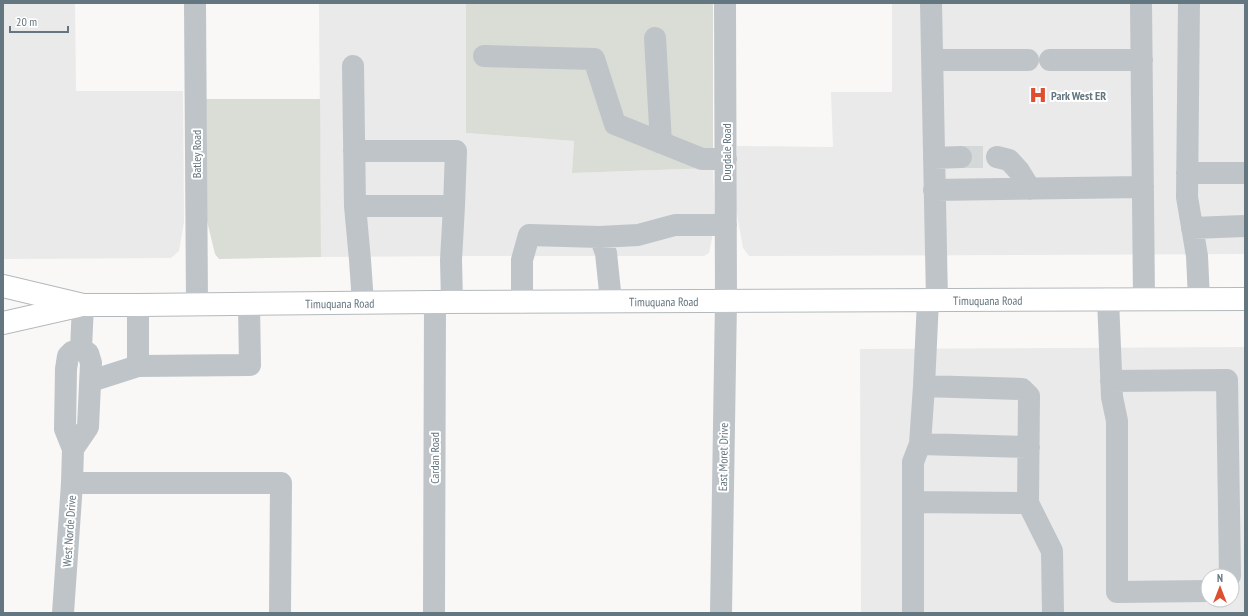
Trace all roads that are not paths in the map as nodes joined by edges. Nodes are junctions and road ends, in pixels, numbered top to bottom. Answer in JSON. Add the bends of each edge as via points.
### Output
{"nodes":[{"id":1,"x":195,"y":3,"type":"edge"},
{"id":2,"x":725,"y":3,"type":"edge"},
{"id":3,"x":932,"y":3,"type":"edge"},
{"id":4,"x":1141,"y":3,"type":"edge"},
{"id":5,"x":1189,"y":3,"type":"edge"},
{"id":6,"x":655,"y":38,"type":"dead end"},
{"id":7,"x":484,"y":56,"type":"dead end"},
{"id":8,"x":933,"y":60,"type":"junction"},
{"id":9,"x":1028,"y":60,"type":"dead end"},
{"id":10,"x":1050,"y":60,"type":"dead end"},
{"id":11,"x":1142,"y":60,"type":"junction"},
{"id":12,"x":353,"y":66,"type":"dead end"},
{"id":13,"x":661,"y":142,"type":"junction"},
{"id":14,"x":354,"y":152,"type":"junction"},
{"id":15,"x":961,"y":157,"type":"tunnel mouth"},
{"id":16,"x":997,"y":157,"type":"tunnel mouth"},
{"id":17,"x":934,"y":158,"type":"junction"},
{"id":18,"x":726,"y":159,"type":"junction"},
{"id":19,"x":1188,"y":173,"type":"junction"},
{"id":20,"x":1245,"y":173,"type":"edge"},
{"id":21,"x":1143,"y":187,"type":"junction"},
{"id":22,"x":1030,"y":189,"type":"junction"},
{"id":23,"x":934,"y":190,"type":"junction"},
{"id":24,"x":355,"y":206,"type":"junction"},
{"id":25,"x":454,"y":206,"type":"junction"},
{"id":26,"x":726,"y":225,"type":"junction"},
{"id":27,"x":1245,"y":226,"type":"edge"},
{"id":28,"x":1192,"y":228,"type":"junction"},
{"id":29,"x":600,"y":237,"type":"junction"},
{"id":30,"x":3,"y":286,"type":"edge"},
{"id":31,"x":1108,"y":299,"type":"junction"},
{"id":32,"x":1144,"y":299,"type":"junction"},
{"id":33,"x":1199,"y":299,"type":"junction"},
{"id":34,"x":1245,"y":299,"type":"edge"},
{"id":35,"x":932,"y":300,"type":"junction"},
{"id":36,"x":726,"y":301,"type":"junction"},
{"id":37,"x":443,"y":302,"type":"junction"},
{"id":38,"x":522,"y":302,"type":"junction"},
{"id":39,"x":611,"y":302,"type":"junction"},
{"id":40,"x":363,"y":303,"type":"junction"},
{"id":41,"x":197,"y":304,"type":"junction"},
{"id":42,"x":249,"y":304,"type":"junction"},
{"id":43,"x":83,"y":305,"type":"junction"},
{"id":44,"x":138,"y":305,"type":"junction"},
{"id":45,"x":3,"y":324,"type":"edge"},
{"id":46,"x":80,"y":348,"type":"junction"},
{"id":47,"x":138,"y":366,"type":"junction"},
{"id":48,"x":90,"y":382,"type":"junction"},
{"id":49,"x":1111,"y":382,"type":"junction"},
{"id":50,"x":924,"y":386,"type":"junction"},
{"id":51,"x":920,"y":444,"type":"junction"},
{"id":52,"x":1029,"y":447,"type":"junction"},
{"id":53,"x":73,"y":449,"type":"junction"},
{"id":54,"x":72,"y":483,"type":"junction"},
{"id":55,"x":913,"y":502,"type":"junction"},
{"id":56,"x":1028,"y":503,"type":"junction"},
{"id":57,"x":1237,"y":503,"type":"edge"},
{"id":58,"x":1231,"y":568,"type":"edge"},
{"id":59,"x":1200,"y":591,"type":"edge"},
{"id":60,"x":62,"y":613,"type":"edge"},
{"id":61,"x":280,"y":613,"type":"edge"},
{"id":62,"x":434,"y":613,"type":"edge"},
{"id":63,"x":721,"y":613,"type":"edge"},
{"id":64,"x":913,"y":613,"type":"edge"},
{"id":65,"x":1053,"y":613,"type":"edge"}],
"edges":[{"from":1,"to":41,"type":"street","name":"Batley Road"},
{"from":2,"to":18,"type":"street","name":"Dugdale Road"},
{"from":3,"to":8,"type":"street"},
{"from":4,"to":11,"type":"street"},
{"from":5,"to":19,"type":"street"},
{"from":6,"to":13,"type":"street"},
{"from":7,"to":13,"type":"street","via":[[594,59],[615,124]]},
{"from":8,"to":9,"type":"street"},
{"from":8,"to":17,"type":"street"},
{"from":10,"to":11,"type":"street"},
{"from":11,"to":21,"type":"street"},
{"from":12,"to":14,"type":"street"},
{"from":13,"to":18,"type":"street","via":[[702,158]]},
{"from":14,"to":24,"type":"street"},
{"from":14,"to":25,"type":"street","name":"Cardan Road","via":[[456,152]]},
{"from":15,"to":17,"type":"street"},
{"from":16,"to":22,"type":"street","via":[[1009,160]]},
{"from":17,"to":23,"type":"street"},
{"from":18,"to":26,"type":"street","name":"Dugdale Road"},
{"from":19,"to":20,"type":"street"},
{"from":19,"to":28,"type":"street","via":[[1187,197]]},
{"from":21,"to":22,"type":"street"},
{"from":21,"to":32,"type":"street"},
{"from":22,"to":23,"type":"street"},
{"from":23,"to":35,"type":"street"},
{"from":24,"to":25,"type":"street"},
{"from":24,"to":40,"type":"street"},
{"from":25,"to":37,"type":"street","name":"Cardan Road","via":[[451,260]]},
{"from":26,"to":29,"type":"street","via":[[675,225],[638,235]]},
{"from":26,"to":36,"type":"street","name":"Dugdale Road"},
{"from":27,"to":28,"type":"street"},
{"from":28,"to":33,"type":"street","via":[[1197,256]]},
{"from":29,"to":38,"type":"street","via":[[529,235],[522,260]]},
{"from":29,"to":39,"type":"street","via":[[606,253]]},
{"from":30,"to":43,"type":"main road","name":"Timuquana Road"},
{"from":31,"to":32,"type":"main road","name":"Timuquana Road"},
{"from":31,"to":35,"type":"main road","name":"Timuquana Road"},
{"from":31,"to":49,"type":"street"},
{"from":32,"to":33,"type":"main road","name":"Timuquana Road"},
{"from":33,"to":34,"type":"main road","name":"Timuquana Road"},
{"from":35,"to":36,"type":"main road","name":"Timuquana Road"},
{"from":35,"to":50,"type":"street"},
{"from":36,"to":39,"type":"main road","name":"Timuquana Road"},
{"from":36,"to":63,"type":"street","name":"East Moret Drive"},
{"from":37,"to":38,"type":"main road","name":"Timuquana Road"},
{"from":37,"to":40,"type":"main road","name":"Timuquana Road"},
{"from":37,"to":62,"type":"street","name":"Cardan Road"},
{"from":38,"to":39,"type":"main road","name":"Timuquana Road"},
{"from":40,"to":42,"type":"main road","name":"Timuquana Road"},
{"from":41,"to":42,"type":"main road","name":"Timuquana Road"},
{"from":41,"to":44,"type":"main road","name":"Timuquana Road"},
{"from":42,"to":47,"type":"street","via":[[250,365]]},
{"from":43,"to":44,"type":"main road","name":"Timuquana Road"},
{"from":43,"to":45,"type":"main road","name":"Timuquana Road"},
{"from":43,"to":46,"type":"street"},
{"from":44,"to":47,"type":"street"},
{"from":46,"to":48,"type":"street","via":[[88,353],[91,363]]},
{"from":46,"to":53,"type":"street","name":"West Norde Drive","via":[[68,356],[66,369],[65,429]]},
{"from":47,"to":48,"type":"street"},
{"from":48,"to":53,"type":"street","via":[[88,427]]},
{"from":49,"to":57,"type":"street","via":[[1228,380]]},
{"from":49,"to":59,"type":"street","via":[[1118,422],[1117,592]]},
{"from":50,"to":51,"type":"street"},
{"from":50,"to":52,"type":"street","via":[[1022,389],[1029,396]]},
{"from":51,"to":52,"type":"street"},
{"from":51,"to":55,"type":"street","via":[[913,462]]},
{"from":52,"to":56,"type":"street"},
{"from":53,"to":54,"type":"street","name":"West Norde Drive"},
{"from":54,"to":60,"type":"street","name":"West Norde Drive"},
{"from":54,"to":61,"type":"street","via":[[281,483]]},
{"from":55,"to":56,"type":"street"},
{"from":55,"to":64,"type":"street"},
{"from":56,"to":65,"type":"street","via":[[1052,551]]},
{"from":57,"to":58,"type":"street"}]}
